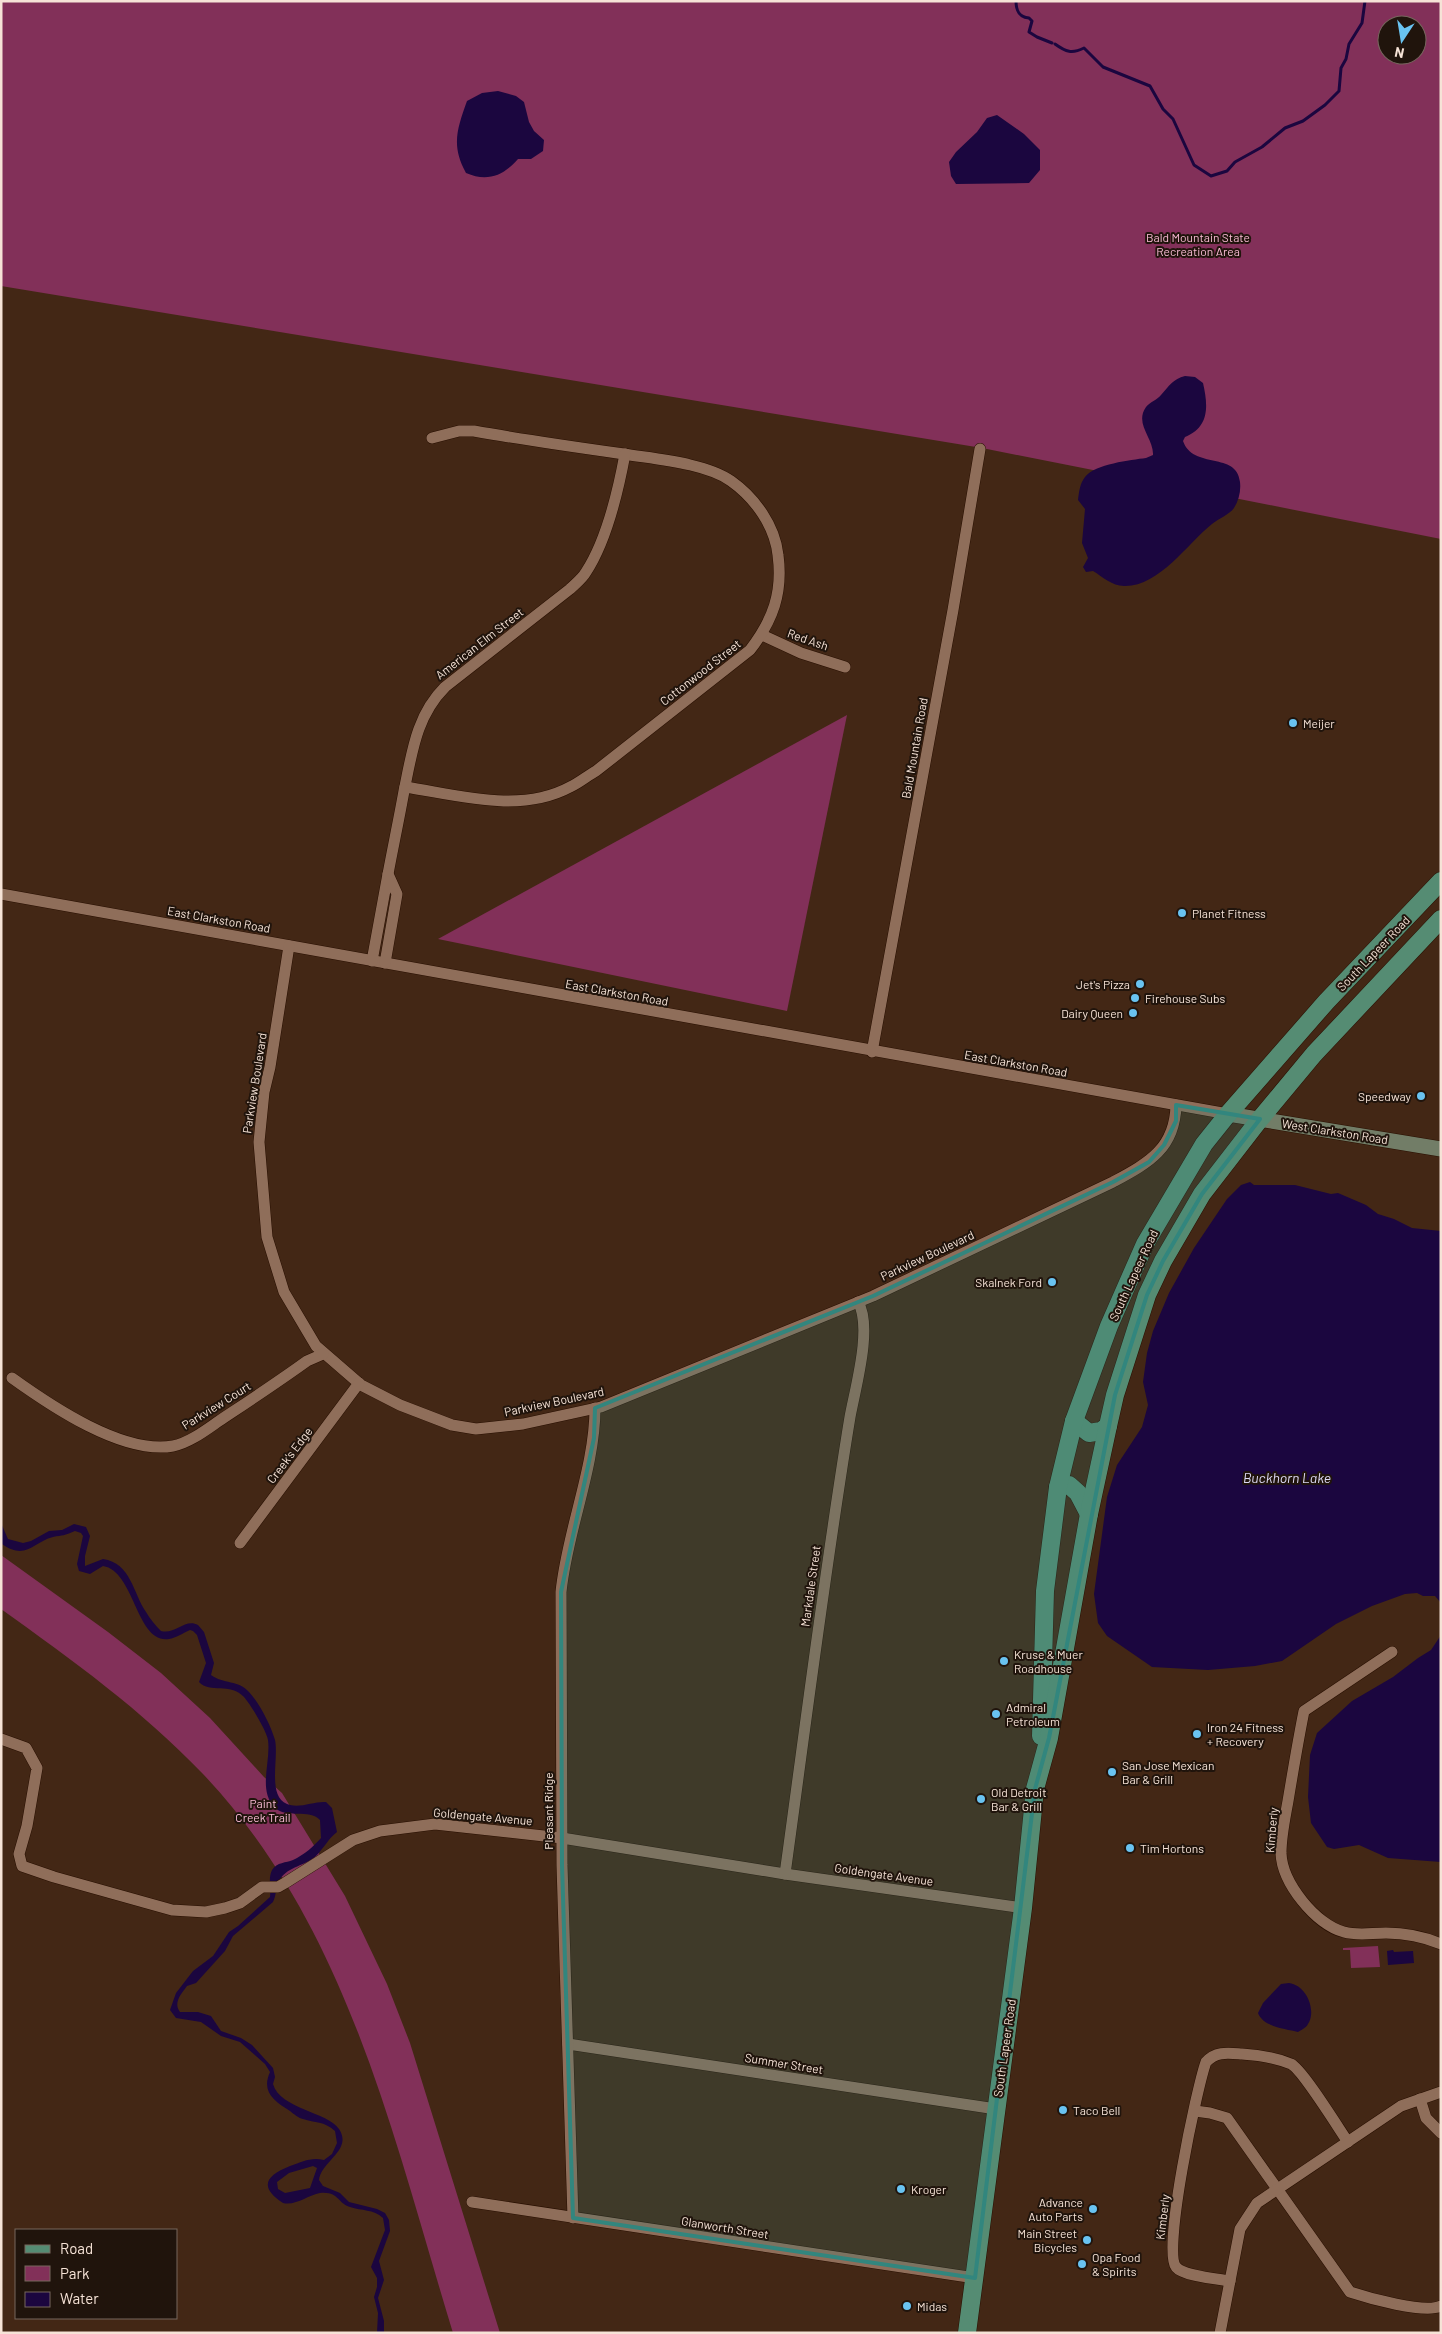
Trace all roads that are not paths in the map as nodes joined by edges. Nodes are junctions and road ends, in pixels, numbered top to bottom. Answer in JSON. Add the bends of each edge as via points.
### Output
{"nodes":[{"id":1,"x":432,"y":438,"type":"dead end"},
{"id":2,"x":980,"y":449,"type":"dead end"},
{"id":3,"x":625,"y":454,"type":"junction"},
{"id":4,"x":762,"y":635,"type":"junction"},
{"id":5,"x":845,"y":667,"type":"dead end"},
{"id":6,"x":405,"y":787,"type":"junction"},
{"id":7,"x":388,"y":874,"type":"junction"},
{"id":8,"x":1441,"y":881,"type":"edge"},
{"id":9,"x":1,"y":894,"type":"edge"},
{"id":10,"x":1426,"y":897,"type":"junction"},
{"id":11,"x":1441,"y":918,"type":"edge"},
{"id":12,"x":289,"y":946,"type":"junction"},
{"id":13,"x":372,"y":961,"type":"junction"},
{"id":14,"x":384,"y":963,"type":"junction"},
{"id":15,"x":1349,"y":1017,"type":"junction"},
{"id":16,"x":872,"y":1052,"type":"junction"},
{"id":17,"x":1176,"y":1105,"type":"junction"},
{"id":18,"x":1228,"y":1114,"type":"junction"},
{"id":19,"x":1260,"y":1119,"type":"junction"},
{"id":20,"x":1441,"y":1149,"type":"edge"},
{"id":21,"x":858,"y":1302,"type":"junction"},
{"id":22,"x":323,"y":1354,"type":"junction"},
{"id":23,"x":12,"y":1378,"type":"dead end"},
{"id":24,"x":359,"y":1383,"type":"junction"},
{"id":25,"x":595,"y":1408,"type":"junction"},
{"id":26,"x":1074,"y":1421,"type":"junction"},
{"id":27,"x":1108,"y":1426,"type":"junction"},
{"id":28,"x":1058,"y":1487,"type":"junction"},
{"id":29,"x":1089,"y":1514,"type":"junction"},
{"id":30,"x":240,"y":1543,"type":"dead end"},
{"id":31,"x":1392,"y":1652,"type":"dead end"},
{"id":32,"x":1,"y":1739,"type":"edge"},
{"id":33,"x":1040,"y":1764,"type":"junction"},
{"id":34,"x":562,"y":1838,"type":"junction"},
{"id":35,"x":786,"y":1874,"type":"junction"},
{"id":36,"x":1023,"y":1908,"type":"junction"},
{"id":37,"x":1441,"y":1944,"type":"edge"},
{"id":38,"x":568,"y":2044,"type":"junction"},
{"id":39,"x":1441,"y":2092,"type":"edge"},
{"id":40,"x":1420,"y":2099,"type":"junction"},
{"id":41,"x":996,"y":2109,"type":"junction"},
{"id":42,"x":1194,"y":2111,"type":"junction"},
{"id":43,"x":1441,"y":2133,"type":"edge"},
{"id":44,"x":1348,"y":2142,"type":"junction"},
{"id":45,"x":1277,"y":2188,"type":"junction"},
{"id":46,"x":472,"y":2202,"type":"dead end"},
{"id":47,"x":572,"y":2218,"type":"junction"},
{"id":48,"x":975,"y":2278,"type":"junction"},
{"id":49,"x":1230,"y":2281,"type":"junction"},
{"id":50,"x":1441,"y":2306,"type":"edge"},
{"id":51,"x":967,"y":2333,"type":"edge"},
{"id":52,"x":1220,"y":2333,"type":"edge"}],
"edges":[{"from":1,"to":3,"type":"street","name":"Cottonwood Street","via":[[474,431]]},
{"from":2,"to":16,"type":"street","name":"Bald Mountain Road"},
{"from":3,"to":4,"type":"street","name":"Cottonwood Street","via":[[683,464],[730,480],[767,519],[777,545],[781,576],[777,599]]},
{"from":3,"to":6,"type":"street","name":"American Elm Street","via":[[619,489],[585,574],[435,697],[424,715],[411,750]]},
{"from":4,"to":5,"type":"street","name":"Red Ash"},
{"from":4,"to":6,"type":"street","name":"Cottonwood Street","via":[[716,680],[569,788],[541,798],[516,802]]},
{"from":6,"to":7,"type":"street","name":"American Elm Street"},
{"from":7,"to":13,"type":"street","name":"American Elm Street"},
{"from":7,"to":14,"type":"street","via":[[397,894]]},
{"from":8,"to":10,"type":"main road","name":"South Lapeer Road"},
{"from":9,"to":12,"type":"street","name":"East Clarkston Road"},
{"from":10,"to":15,"type":"main road","via":[[1432,912],[1429,918],[1356,998]]},
{"from":10,"to":18,"type":"main road","name":"South Lapeer Road","via":[[1326,1002]]},
{"from":11,"to":15,"type":"main road","name":"South Lapeer Road"},
{"from":12,"to":13,"type":"street","name":"East Clarkston Road"},
{"from":12,"to":22,"type":"street","name":"Parkview Boulevard","via":[[264,1092],[259,1156],[272,1256],[284,1292]]},
{"from":13,"to":14,"type":"street","name":"East Clarkston Road"},
{"from":14,"to":16,"type":"street","name":"East Clarkston Road"},
{"from":15,"to":19,"type":"main road","name":"South Lapeer Road"},
{"from":16,"to":17,"type":"street","name":"East Clarkston Road"},
{"from":17,"to":18,"type":"street","name":"East Clarkston Road"},
{"from":17,"to":21,"type":"street","name":"Parkview Boulevard","via":[[1176,1121],[1171,1135],[1150,1162]]},
{"from":18,"to":19,"type":"main road","name":"West Clarkston Road"},
{"from":18,"to":26,"type":"main road","name":"South Lapeer Road","via":[[1204,1144],[1145,1244],[1109,1326]]},
{"from":19,"to":20,"type":"main road","name":"West Clarkston Road"},
{"from":19,"to":27,"type":"main road","name":"South Lapeer Road","via":[[1202,1194],[1163,1261],[1147,1295]]},
{"from":21,"to":25,"type":"street","name":"Parkview Boulevard"},
{"from":21,"to":35,"type":"street","name":"Markdale Street","via":[[864,1325],[834,1512]]},
{"from":22,"to":23,"type":"street","name":"Parkview Court","via":[[307,1361],[197,1435],[174,1446],[148,1447],[93,1428]]},
{"from":22,"to":24,"type":"street","name":"Parkview Boulevard"},
{"from":24,"to":25,"type":"street","name":"Parkview Boulevard","via":[[427,1416],[476,1429],[523,1424]]},
{"from":24,"to":30,"type":"street","name":"Creek's Edge"},
{"from":25,"to":34,"type":"street","name":"Pleasant Ridge","via":[[594,1438],[561,1592]]},
{"from":26,"to":27,"type":"main road","via":[[1089,1433]]},
{"from":26,"to":28,"type":"main road","name":"South Lapeer Road"},
{"from":27,"to":29,"type":"main road","name":"South Lapeer Road"},
{"from":28,"to":29,"type":"main road","via":[[1069,1485],[1078,1493]]},
{"from":28,"to":33,"type":"main road","name":"South Lapeer Road","via":[[1044,1601]]},
{"from":29,"to":33,"type":"main road","name":"South Lapeer Road","via":[[1049,1738]]},
{"from":31,"to":37,"type":"street","name":"Kimberly","via":[[1304,1711],[1284,1820],[1281,1855],[1302,1903],[1342,1932],[1357,1935],[1407,1934],[1423,1936]]},
{"from":32,"to":34,"type":"street","name":"Goldengate Avenue","via":[[26,1748],[37,1768],[19,1854],[22,1866],[172,1910],[206,1912],[240,1903],[262,1887],[278,1887],[316,1866],[353,1840],[380,1831],[435,1824]]},
{"from":33,"to":36,"type":"main road","name":"South Lapeer Road"},
{"from":34,"to":35,"type":"street","name":"Goldengate Avenue"},
{"from":34,"to":38,"type":"street","name":"Pleasant Ridge"},
{"from":35,"to":36,"type":"street","name":"Goldengate Avenue"},
{"from":36,"to":41,"type":"main road","name":"South Lapeer Road"},
{"from":38,"to":41,"type":"street","name":"Summer Street"},
{"from":38,"to":47,"type":"street","name":"Pleasant Ridge"},
{"from":39,"to":40,"type":"street"},
{"from":40,"to":43,"type":"street","via":[[1426,2118]]},
{"from":40,"to":44,"type":"street","via":[[1394,2110]]},
{"from":41,"to":48,"type":"main road","name":"South Lapeer Road"},
{"from":42,"to":44,"type":"street","name":"Kimberly","via":[[1202,2072],[1212,2056],[1221,2053],[1272,2058],[1293,2065]]},
{"from":42,"to":45,"type":"street","via":[[1227,2118]]},
{"from":42,"to":49,"type":"street","name":"Kimberly","via":[[1176,2203],[1171,2239],[1172,2262],[1177,2269],[1186,2272]]},
{"from":44,"to":45,"type":"street"},
{"from":45,"to":49,"type":"street","via":[[1256,2203],[1240,2230]]},
{"from":45,"to":50,"type":"street","via":[[1350,2292],[1391,2303],[1428,2308]]},
{"from":46,"to":47,"type":"street","name":"Glanworth Street"},
{"from":47,"to":48,"type":"street","name":"Glanworth Street"},
{"from":48,"to":51,"type":"main road","name":"South Lapeer Road"},
{"from":49,"to":52,"type":"street"}]}
